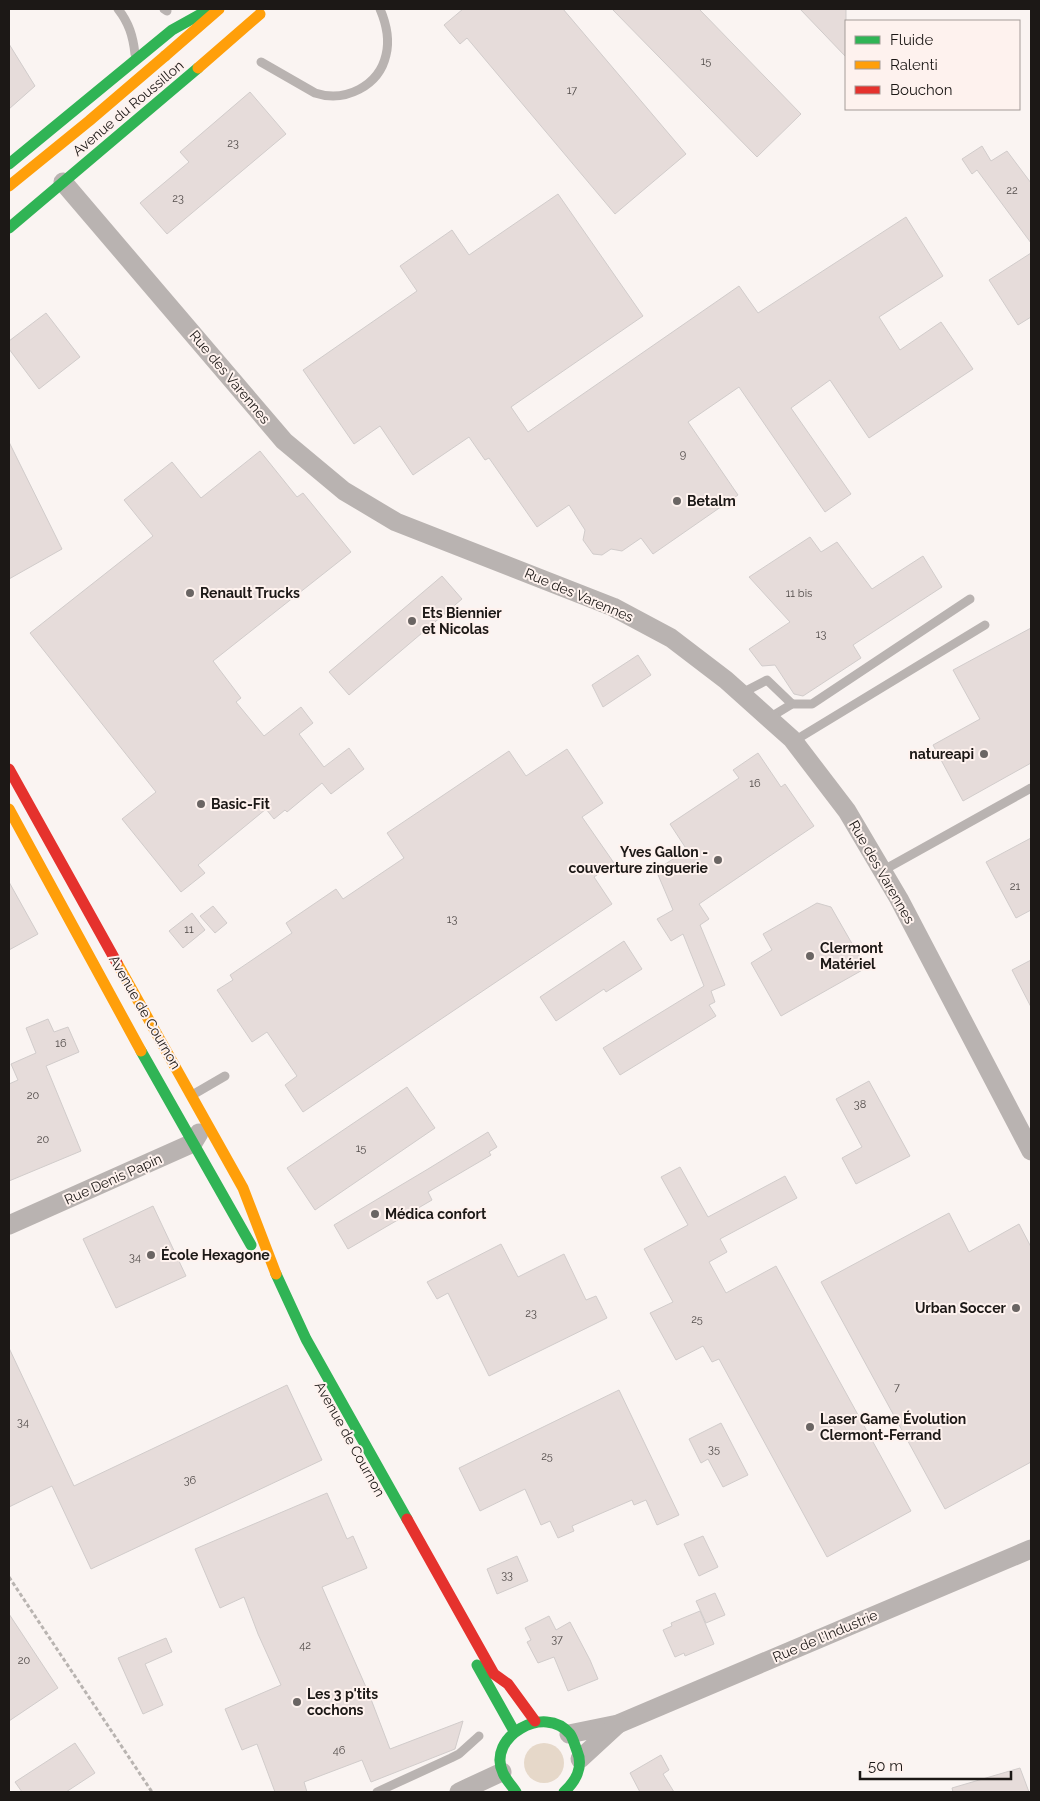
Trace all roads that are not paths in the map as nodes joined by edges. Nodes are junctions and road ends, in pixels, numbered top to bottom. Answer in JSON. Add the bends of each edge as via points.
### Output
{"nodes":[{"id":1,"x":118,"y":9,"type":"edge"},
{"id":2,"x":210,"y":9,"type":"edge"},
{"id":3,"x":219,"y":9,"type":"edge"},
{"id":4,"x":375,"y":9,"type":"edge"},
{"id":5,"x":262,"y":11,"type":"edge"},
{"id":6,"x":382,"y":12,"type":"edge"},
{"id":7,"x":136,"y":60,"type":"junction"},
{"id":8,"x":261,"y":62,"type":"dead end"},
{"id":9,"x":9,"y":164,"type":"edge"},
{"id":10,"x":63,"y":182,"type":"junction"},
{"id":11,"x":9,"y":186,"type":"edge"},
{"id":12,"x":9,"y":228,"type":"edge"},
{"id":13,"x":970,"y":599,"type":"dead end"},
{"id":14,"x":985,"y":625,"type":"dead end"},
{"id":15,"x":742,"y":693,"type":"junction"},
{"id":16,"x":792,"y":704,"type":"junction"},
{"id":17,"x":769,"y":718,"type":"junction"},
{"id":18,"x":794,"y":741,"type":"junction"},
{"id":19,"x":9,"y":769,"type":"edge"},
{"id":20,"x":1031,"y":788,"type":"edge"},
{"id":21,"x":9,"y":809,"type":"edge"},
{"id":22,"x":882,"y":871,"type":"junction"},
{"id":23,"x":129,"y":1029,"type":"junction"},
{"id":24,"x":147,"y":1042,"type":"dead end"},
{"id":25,"x":225,"y":1076,"type":"dead end"},
{"id":26,"x":176,"y":1090,"type":"dead end"},
{"id":27,"x":192,"y":1095,"type":"junction"},
{"id":28,"x":207,"y":1121,"type":"junction"},
{"id":29,"x":193,"y":1143,"type":"junction"},
{"id":30,"x":1031,"y":1151,"type":"edge"},
{"id":31,"x":9,"y":1225,"type":"edge"},
{"id":32,"x":276,"y":1261,"type":"junction"},
{"id":33,"x":319,"y":1343,"type":"dead end"},
{"id":34,"x":369,"y":1432,"type":"dead end"},
{"id":35,"x":397,"y":1482,"type":"dead end"},
{"id":36,"x":1031,"y":1549,"type":"edge"},
{"id":37,"x":508,"y":1684,"type":"junction"},
{"id":38,"x":535,"y":1722,"type":"junction"},
{"id":39,"x":618,"y":1724,"type":"junction"},
{"id":40,"x":514,"y":1731,"type":"junction"},
{"id":41,"x":569,"y":1734,"type":"junction"},
{"id":42,"x":479,"y":1736,"type":"dead end"},
{"id":43,"x":580,"y":1760,"type":"junction"},
{"id":44,"x":502,"y":1772,"type":"junction"},
{"id":45,"x":378,"y":1792,"type":"edge"},
{"id":46,"x":459,"y":1792,"type":"edge"},
{"id":47,"x":516,"y":1792,"type":"edge"},
{"id":48,"x":564,"y":1792,"type":"edge"}],
"edges":[{"from":1,"to":7,"type":"lane","via":[[132,34]]},
{"from":2,"to":7,"type":"main road","via":[[172,30]]},
{"from":3,"to":11,"type":"main road","name":"Avenue du Roussillon","bridge":true},
{"from":4,"to":6,"type":"lane"},
{"from":5,"to":10,"type":"main road","name":"Avenue du Roussillon","bridge":true},
{"from":6,"to":8,"type":"lane","via":[[388,38],[384,63],[371,81],[351,93],[338,97],[323,96]]},
{"from":7,"to":9,"type":"main road"},
{"from":10,"to":12,"type":"main road","name":"Avenue du Roussillon"},
{"from":10,"to":15,"type":"street","name":"Rue des Varennes","via":[[284,441],[344,491],[396,522],[613,607],[672,638]]},
{"from":13,"to":16,"type":"lane","via":[[812,704]]},
{"from":14,"to":18,"type":"lane"},
{"from":15,"to":16,"type":"lane","via":[[767,680]]},
{"from":15,"to":17,"type":"street","name":"Rue des Varennes"},
{"from":16,"to":17,"type":"lane"},
{"from":17,"to":18,"type":"street","name":"Rue des Varennes"},
{"from":18,"to":22,"type":"street","name":"Rue des Varennes","via":[[847,811]]},
{"from":19,"to":27,"type":"main road","name":"Avenue de Cournon"},
{"from":20,"to":22,"type":"lane"},
{"from":21,"to":23,"type":"main road","name":"Avenue de Cournon"},
{"from":22,"to":30,"type":"street","name":"Rue des Varennes"},
{"from":23,"to":24,"type":"lane","via":[[142,1035]]},
{"from":23,"to":29,"type":"main road","name":"Avenue de Cournon"},
{"from":25,"to":27,"type":"lane"},
{"from":26,"to":27,"type":"lane"},
{"from":27,"to":28,"type":"main road","name":"Avenue de Cournon"},
{"from":28,"to":29,"type":"street"},
{"from":28,"to":32,"type":"main road","name":"Avenue de Cournon","via":[[243,1188]]},
{"from":29,"to":31,"type":"street","name":"Rue Denis Papin"},
{"from":29,"to":32,"type":"street","name":"Avenue de Cournon","via":[[209,1148]]},
{"from":29,"to":40,"type":"main road","name":"Avenue de Cournon","via":[[259,1260],[306,1359]]},
{"from":32,"to":37,"type":"main road","name":"Avenue de Cournon","via":[[306,1339],[494,1674]]},
{"from":33,"to":34,"type":"lane"},
{"from":35,"to":37,"type":"lane"},
{"from":36,"to":39,"type":"street","name":"Rue de l'Industrie"},
{"from":37,"to":38,"type":"main road","name":"Avenue de Cournon"},
{"from":38,"to":40,"type":"main road"},
{"from":38,"to":41,"type":"main road","via":[[556,1724]]},
{"from":39,"to":41,"type":"street","name":"Rue de l'Industrie"},
{"from":39,"to":43,"type":"street","name":"Rue de l'Industrie"},
{"from":40,"to":44,"type":"main road","via":[[504,1743]]},
{"from":41,"to":43,"type":"main road","via":[[577,1745]]},
{"from":42,"to":45,"type":"lane","via":[[452,1758]]},
{"from":43,"to":48,"type":"main road","via":[[578,1774]]},
{"from":44,"to":46,"type":"street"},
{"from":44,"to":47,"type":"main road"}]}
